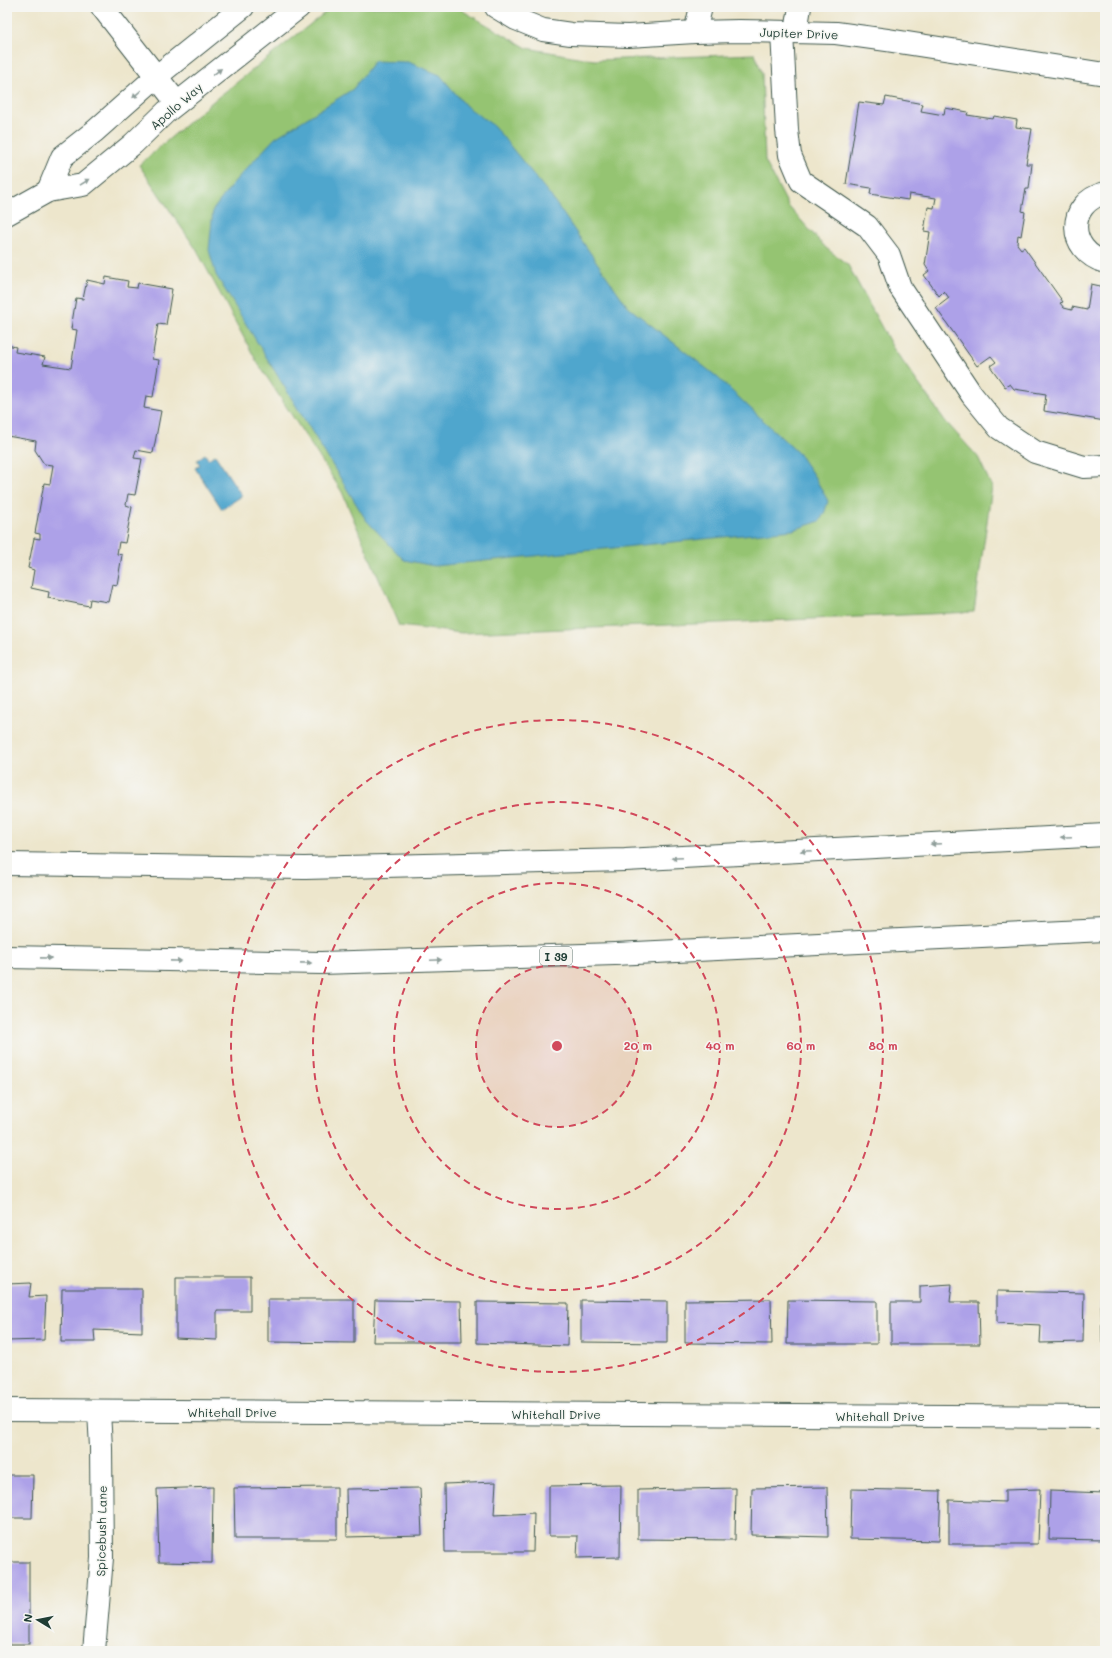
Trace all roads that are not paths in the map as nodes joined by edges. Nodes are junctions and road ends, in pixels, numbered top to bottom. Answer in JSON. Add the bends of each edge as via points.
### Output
{"nodes":[{"id":1,"x":102,"y":7,"type":"edge"},
{"id":2,"x":243,"y":7,"type":"edge"},
{"id":3,"x":299,"y":7,"type":"edge"},
{"id":4,"x":496,"y":7,"type":"edge"},
{"id":5,"x":701,"y":7,"type":"edge"},
{"id":6,"x":800,"y":7,"type":"edge"},
{"id":7,"x":695,"y":32,"type":"junction"},
{"id":8,"x":789,"y":32,"type":"junction"},
{"id":9,"x":1105,"y":74,"type":"edge"},
{"id":10,"x":157,"y":76,"type":"junction"},
{"id":11,"x":177,"y":103,"type":"junction"},
{"id":12,"x":48,"y":191,"type":"junction"},
{"id":13,"x":1105,"y":193,"type":"edge"},
{"id":14,"x":7,"y":214,"type":"edge"},
{"id":15,"x":1105,"y":262,"type":"edge"},
{"id":16,"x":1105,"y":466,"type":"edge"},
{"id":17,"x":1105,"y":836,"type":"edge"},
{"id":18,"x":7,"y":864,"type":"edge"},
{"id":19,"x":1105,"y":930,"type":"edge"},
{"id":20,"x":7,"y":957,"type":"edge"},
{"id":21,"x":7,"y":1410,"type":"edge"},
{"id":22,"x":99,"y":1412,"type":"junction"},
{"id":23,"x":1105,"y":1417,"type":"edge"},
{"id":24,"x":94,"y":1651,"type":"edge"}],
"edges":[{"from":1,"to":10,"type":"main road"},
{"from":2,"to":10,"type":"main road"},
{"from":11,"to":3,"type":"main road","name":"Apollo Way","one_way":true},
{"from":4,"to":7,"type":"main road","name":"Jupiter Drive","via":[[543,30],[571,34],[628,36]]},
{"from":5,"to":7,"type":"main road"},
{"from":6,"to":8,"type":"main road"},
{"from":7,"to":8,"type":"main road","name":"Jupiter Drive"},
{"from":8,"to":9,"type":"main road","name":"Jupiter Drive","via":[[836,33]]},
{"from":8,"to":16,"type":"main road","via":[[787,130],[790,155],[800,180],[867,226],[888,255],[900,287],[972,395],[1000,428],[1035,452],[1084,467]]},
{"from":10,"to":11,"type":"main road"},
{"from":10,"to":12,"type":"main road","one_way":true,"via":[[62,157]]},
{"from":12,"to":11,"type":"main road","name":"Apollo Way","one_way":true,"via":[[83,185]]},
{"from":12,"to":14,"type":"main road","name":"Apollo Way"},
{"from":13,"to":15,"type":"main road","via":[[1092,198],[1080,211],[1076,221],[1076,233],[1086,253],[1096,260]]},
{"from":17,"to":18,"type":"main road","one_way":true,"via":[[625,860],[305,868]]},
{"from":20,"to":19,"type":"main road","number":"I 39","one_way":true,"via":[[322,963],[615,954]]},
{"from":21,"to":22,"type":"main road","name":"Whitehall Drive"},
{"from":22,"to":23,"type":"main road","name":"Whitehall Drive"},
{"from":22,"to":24,"type":"main road","name":"Spicebush Lane","via":[[102,1558]]}]}
